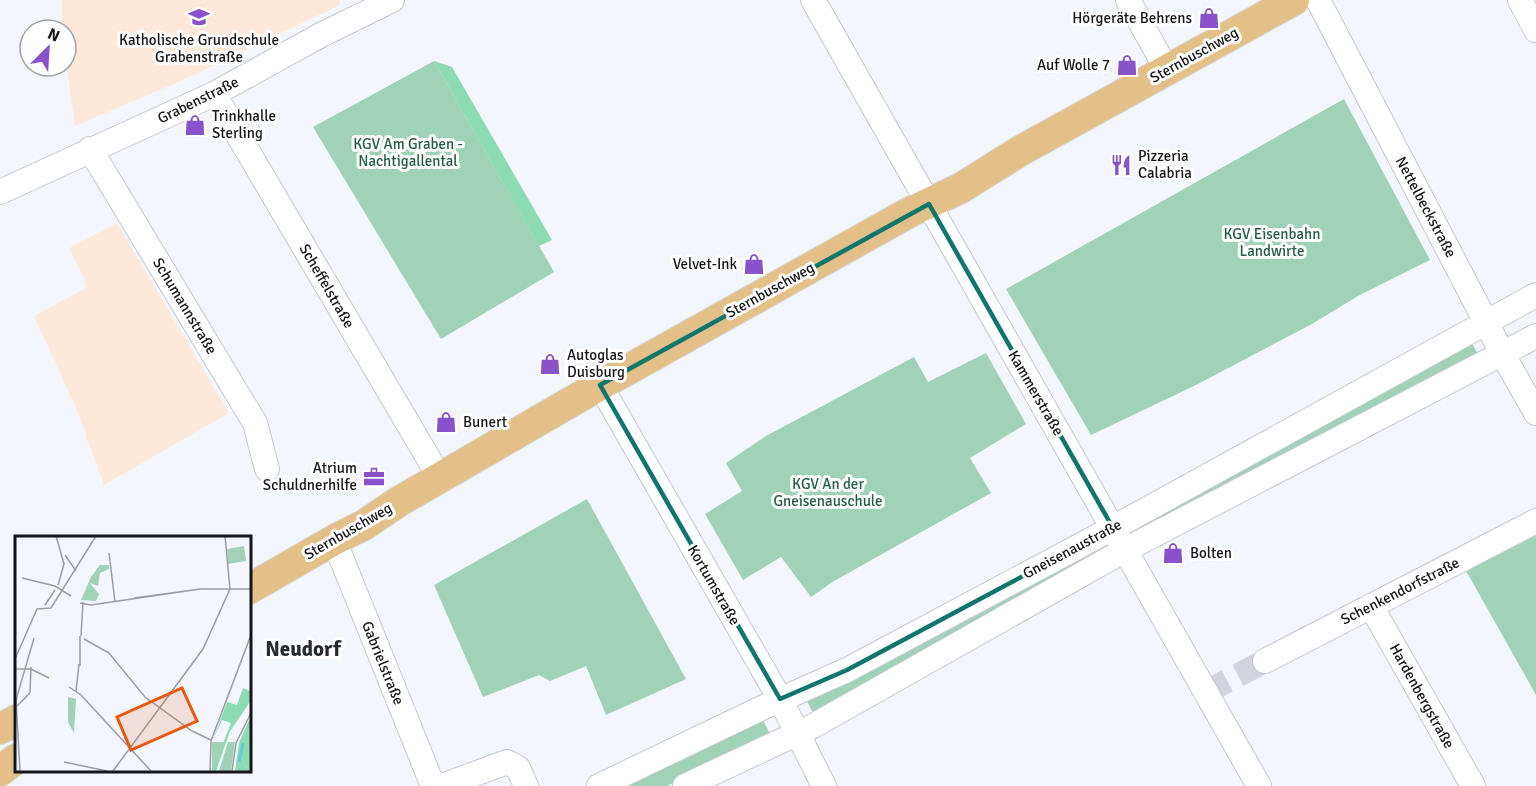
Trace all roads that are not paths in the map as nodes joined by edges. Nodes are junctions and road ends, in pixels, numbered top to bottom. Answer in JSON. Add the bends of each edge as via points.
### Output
{"nodes":[{"id":1,"x":392,"y":0,"type":"edge"},
{"id":2,"x":813,"y":0,"type":"edge"},
{"id":3,"x":1128,"y":0,"type":"edge"},
{"id":4,"x":1294,"y":0,"type":"edge"},
{"id":5,"x":1318,"y":0,"type":"edge"},
{"id":6,"x":1520,"y":0,"type":"edge"},
{"id":7,"x":359,"y":8,"type":"edge"},
{"id":8,"x":1536,"y":30,"type":"edge"},
{"id":9,"x":1167,"y":70,"type":"junction"},
{"id":10,"x":214,"y":94,"type":"junction"},
{"id":11,"x":90,"y":149,"type":"junction"},
{"id":12,"x":0,"y":192,"type":"edge"},
{"id":13,"x":929,"y":204,"type":"junction"},
{"id":14,"x":1536,"y":295,"type":"edge"},
{"id":15,"x":1487,"y":321,"type":"junction"},
{"id":16,"x":1536,"y":336,"type":"edge"},
{"id":17,"x":1502,"y":353,"type":"junction"},
{"id":18,"x":600,"y":385,"type":"junction"},
{"id":19,"x":1536,"y":413,"type":"edge"},
{"id":20,"x":267,"y":469,"type":"dead end"},
{"id":21,"x":440,"y":478,"type":"junction"},
{"id":22,"x":1536,"y":521,"type":"edge"},
{"id":23,"x":1113,"y":528,"type":"junction"},
{"id":24,"x":334,"y":540,"type":"junction"},
{"id":25,"x":1125,"y":550,"type":"junction"},
{"id":26,"x":250,"y":588,"type":"edge"},
{"id":27,"x":1371,"y":606,"type":"junction"},
{"id":28,"x":1265,"y":661,"type":"tunnel mouth"},
{"id":29,"x":780,"y":699,"type":"junction"},
{"id":30,"x":15,"y":721,"type":"edge"},
{"id":31,"x":0,"y":729,"type":"edge"},
{"id":32,"x":797,"y":735,"type":"junction"},
{"id":33,"x":15,"y":760,"type":"edge"},
{"id":34,"x":0,"y":771,"type":"edge"},
{"id":35,"x":433,"y":786,"type":"edge"},
{"id":36,"x":442,"y":786,"type":"edge"},
{"id":37,"x":526,"y":786,"type":"edge"},
{"id":38,"x":599,"y":786,"type":"edge"},
{"id":39,"x":685,"y":786,"type":"edge"},
{"id":40,"x":824,"y":786,"type":"edge"},
{"id":41,"x":1259,"y":786,"type":"edge"},
{"id":42,"x":1473,"y":786,"type":"edge"}],
"edges":[{"from":1,"to":7,"type":"street","name":"Grabenstraße"},
{"from":2,"to":13,"type":"street","name":"Kammerstraße"},
{"from":3,"to":9,"type":"street"},
{"from":4,"to":9,"type":"main road","name":"Sternbuschweg"},
{"from":5,"to":15,"type":"street","name":"Nettelbeckstraße"},
{"from":6,"to":8,"type":"street"},
{"from":7,"to":10,"type":"street","name":"Grabenstraße"},
{"from":9,"to":13,"type":"main road","name":"Sternbuschweg"},
{"from":10,"to":11,"type":"street","name":"Grabenstraße"},
{"from":10,"to":21,"type":"street","name":"Scheffelstraße"},
{"from":11,"to":12,"type":"street","name":"Grabenstraße"},
{"from":11,"to":20,"type":"street","name":"Schumannstraße","via":[[255,423]]},
{"from":13,"to":18,"type":"main road","name":"Sternbuschweg"},
{"from":13,"to":23,"type":"street","name":"Kammerstraße"},
{"from":14,"to":15,"type":"street","name":"Gneisenaustraße"},
{"from":15,"to":17,"type":"street","name":"Nettelbeckstraße"},
{"from":15,"to":23,"type":"street","name":"Gneisenaustraße"},
{"from":16,"to":17,"type":"street","name":"Gneisenaustraße"},
{"from":17,"to":19,"type":"street","name":"Nettelbeckstraße"},
{"from":17,"to":25,"type":"street","name":"Gneisenaustraße"},
{"from":18,"to":21,"type":"main road","name":"Sternbuschweg"},
{"from":18,"to":29,"type":"street","name":"Kortumstraße"},
{"from":21,"to":24,"type":"main road","name":"Sternbuschweg"},
{"from":22,"to":27,"type":"street","name":"Schenkendorfstraße"},
{"from":23,"to":25,"type":"street","name":"Kammerstraße"},
{"from":23,"to":29,"type":"street","name":"Gneisenaustraße","via":[[847,670]]},
{"from":24,"to":26,"type":"main road","name":"Sternbuschweg"},
{"from":24,"to":35,"type":"street","name":"Gabrielstraße"},
{"from":25,"to":32,"type":"street","name":"Gneisenaustraße"},
{"from":25,"to":41,"type":"street","name":"Kammerstraße"},
{"from":27,"to":28,"type":"street","name":"Schenkendorfstraße"},
{"from":27,"to":42,"type":"street","name":"Hardenbergstraße"},
{"from":29,"to":32,"type":"street","name":"Kortumstraße"},
{"from":29,"to":38,"type":"street","name":"Gneisenaustraße"},
{"from":30,"to":31,"type":"main road"},
{"from":32,"to":39,"type":"street","name":"Gneisenaustraße"},
{"from":32,"to":40,"type":"street","name":"Kortumstraße"},
{"from":33,"to":34,"type":"main road"},
{"from":36,"to":37,"type":"street","via":[[507,762],[518,768]]}]}
